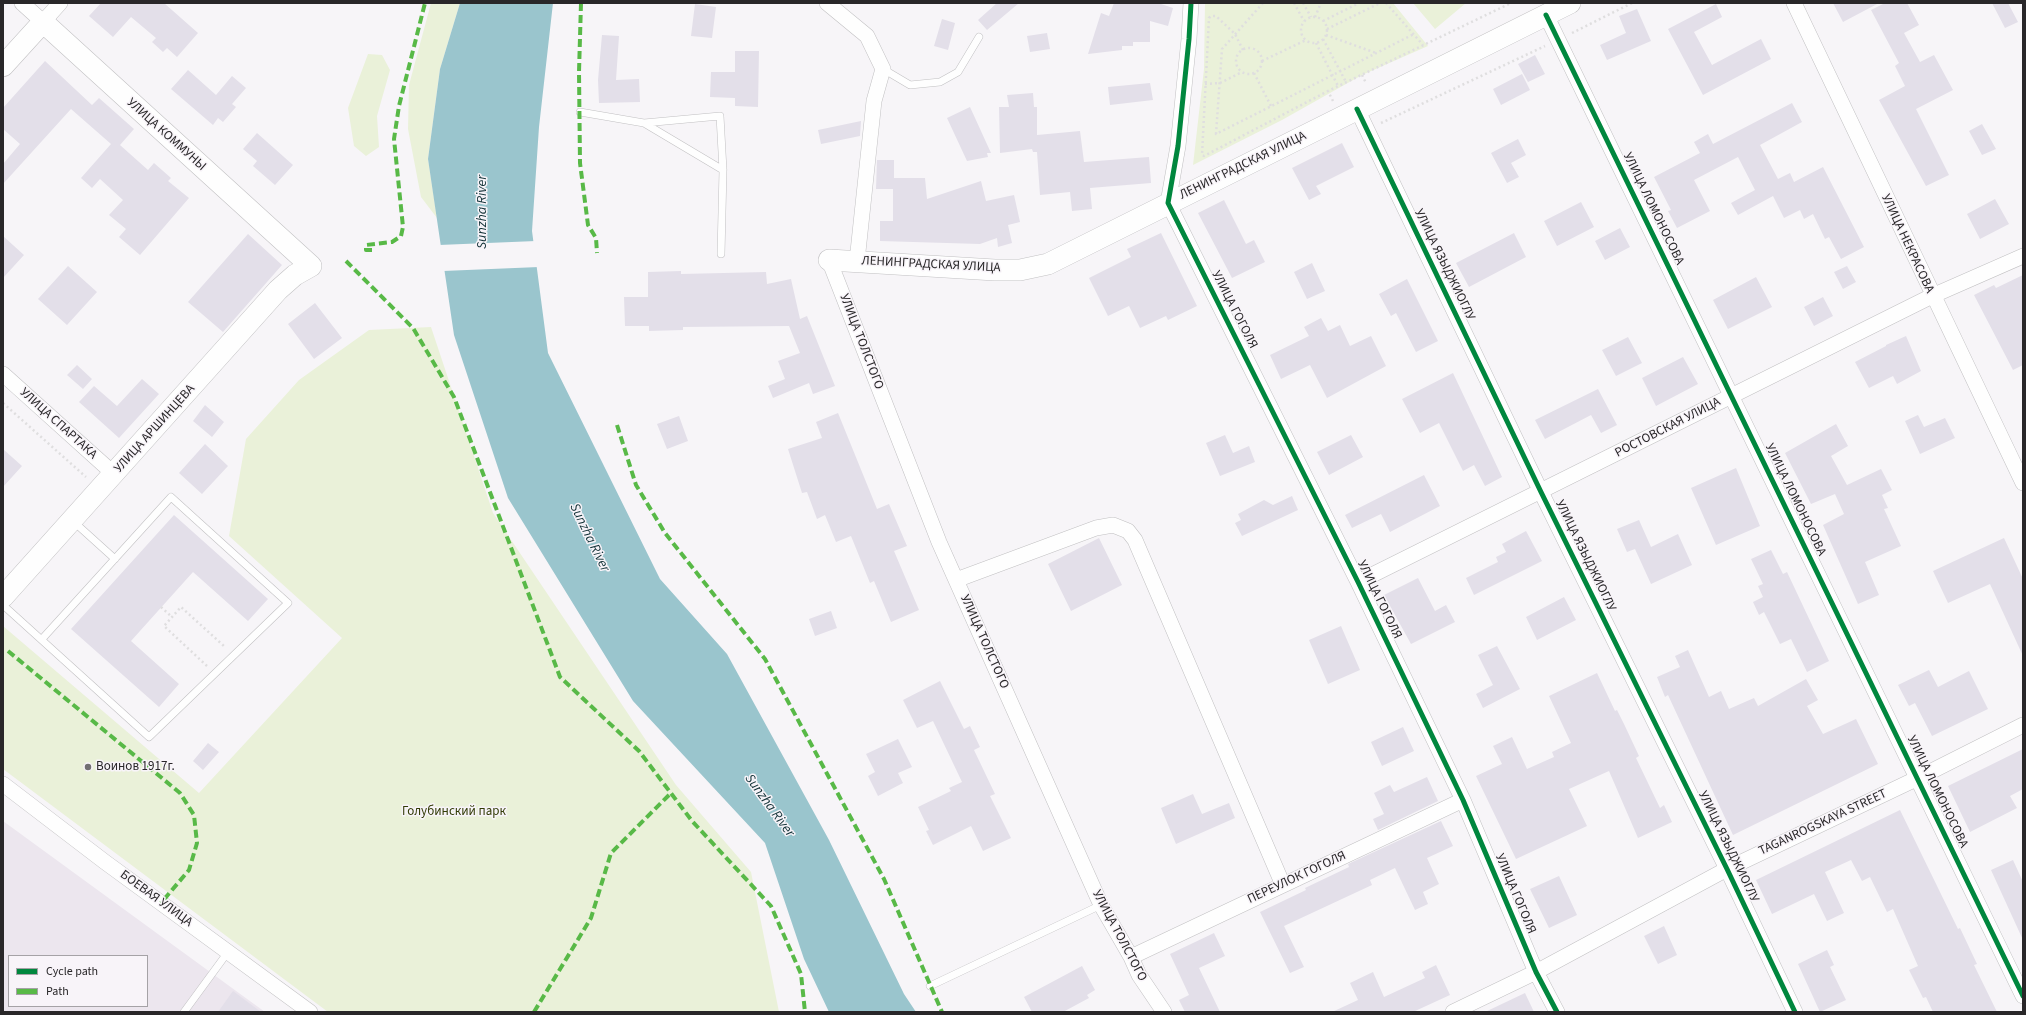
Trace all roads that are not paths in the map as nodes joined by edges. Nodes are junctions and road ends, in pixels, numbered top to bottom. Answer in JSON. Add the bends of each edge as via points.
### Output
{"nodes":[{"id":1,"x":22,"y":3,"type":"edge"},
{"id":2,"x":60,"y":3,"type":"edge"},
{"id":3,"x":827,"y":3,"type":"edge"},
{"id":4,"x":1191,"y":3,"type":"edge"},
{"id":5,"x":1570,"y":3,"type":"edge"},
{"id":6,"x":1794,"y":3,"type":"edge"},
{"id":7,"x":1546,"y":15,"type":"junction"},
{"id":8,"x":43,"y":22,"type":"junction"},
{"id":9,"x":979,"y":38,"type":"dead end"},
{"id":10,"x":3,"y":66,"type":"edge"},
{"id":11,"x":883,"y":69,"type":"junction"},
{"id":12,"x":1357,"y":109,"type":"junction"},
{"id":13,"x":580,"y":112,"type":"dead end"},
{"id":14,"x":644,"y":123,"type":"junction"},
{"id":15,"x":723,"y":170,"type":"junction"},
{"id":16,"x":1168,"y":203,"type":"junction"},
{"id":17,"x":721,"y":254,"type":"dead end"},
{"id":18,"x":2023,"y":256,"type":"edge"},
{"id":19,"x":829,"y":260,"type":"joint"},
{"id":20,"x":857,"y":261,"type":"junction"},
{"id":21,"x":311,"y":266,"type":"joint"},
{"id":22,"x":1932,"y":296,"type":"junction"},
{"id":23,"x":3,"y":374,"type":"edge"},
{"id":24,"x":1732,"y":397,"type":"junction"},
{"id":25,"x":107,"y":482,"type":"junction"},
{"id":26,"x":2023,"y":483,"type":"edge"},
{"id":27,"x":1541,"y":492,"type":"junction"},
{"id":28,"x":72,"y":520,"type":"junction"},
{"id":29,"x":115,"y":559,"type":"junction"},
{"id":30,"x":956,"y":580,"type":"junction"},
{"id":31,"x":1358,"y":582,"type":"junction"},
{"id":32,"x":3,"y":596,"type":"edge"},
{"id":33,"x":3,"y":605,"type":"edge"},
{"id":34,"x":42,"y":639,"type":"junction"},
{"id":35,"x":2023,"y":725,"type":"edge"},
{"id":36,"x":1918,"y":778,"type":"junction"},
{"id":37,"x":3,"y":784,"type":"edge"},
{"id":38,"x":1463,"y":800,"type":"junction"},
{"id":39,"x":1726,"y":868,"type":"junction"},
{"id":40,"x":1283,"y":885,"type":"junction"},
{"id":41,"x":1101,"y":905,"type":"junction"},
{"id":42,"x":228,"y":952,"type":"junction"},
{"id":43,"x":1131,"y":957,"type":"junction"},
{"id":44,"x":1536,"y":972,"type":"junction"},
{"id":45,"x":930,"y":986,"type":"dead end"},
{"id":46,"x":2023,"y":996,"type":"edge"},
{"id":47,"x":184,"y":1012,"type":"edge"},
{"id":48,"x":310,"y":1012,"type":"edge"},
{"id":49,"x":1164,"y":1012,"type":"edge"},
{"id":50,"x":1453,"y":1012,"type":"edge"},
{"id":51,"x":1557,"y":1012,"type":"edge"},
{"id":52,"x":1795,"y":1012,"type":"edge"}],
"edges":[{"from":1,"to":8,"type":"street","name":"УЛИЦА КОММУНЫ"},
{"from":2,"to":8,"type":"street"},
{"from":3,"to":11,"type":"street","via":[[867,36]]},
{"from":4,"to":16,"type":"street","via":[[1178,146]]},
{"from":5,"to":7,"type":"main road","name":"ЛЕНИНГРАДСКАЯ УЛИЦА"},
{"from":6,"to":22,"type":"street","name":"УЛИЦА НЕКРАСОВА"},
{"from":7,"to":12,"type":"main road","name":"ЛЕНИНГРАДСКАЯ УЛИЦА"},
{"from":7,"to":24,"type":"street","name":"УЛИЦА ЛОМОНОСОВА"},
{"from":8,"to":10,"type":"main road"},
{"from":8,"to":21,"type":"main road","name":"УЛИЦА КОММУНЫ"},
{"from":9,"to":11,"type":"lane","via":[[958,72],[940,82],[910,85]]},
{"from":11,"to":20,"type":"street","via":[[874,101]]},
{"from":12,"to":16,"type":"main road","name":"ЛЕНИНГРАДСКАЯ УЛИЦА"},
{"from":12,"to":27,"type":"street","name":"УЛИЦА ЯЗЫДЖИОГЛУ"},
{"from":13,"to":14,"type":"lane"},
{"from":14,"to":15,"type":"lane"},
{"from":14,"to":15,"type":"lane","via":[[720,116]]},
{"from":15,"to":17,"type":"lane"},
{"from":16,"to":20,"type":"main road","name":"ЛЕНИНГРАДСКАЯ УЛИЦА","via":[[1048,264],[1020,270]]},
{"from":16,"to":31,"type":"street","name":"УЛИЦА ГОГОЛЯ"},
{"from":18,"to":22,"type":"street","name":"РОСТОВСКАЯ УЛИЦА"},
{"from":19,"to":20,"type":"main road","name":"ЛЕНИНГРАДСКАЯ УЛИЦА"},
{"from":19,"to":30,"type":"street","name":"УЛИЦА ТОЛСТОГО"},
{"from":21,"to":25,"type":"main road","name":"УЛИЦА АРШИНЦЕВА","via":[[295,275],[278,290]]},
{"from":22,"to":24,"type":"street","name":"РОСТОВСКАЯ УЛИЦА"},
{"from":22,"to":26,"type":"street","name":"УЛИЦА НЕКРАСОВА"},
{"from":23,"to":25,"type":"street","name":"УЛИЦА СПАРТАКА"},
{"from":24,"to":27,"type":"street","name":"РОСТОВСКАЯ УЛИЦА"},
{"from":24,"to":36,"type":"street","name":"УЛИЦА ЛОМОНОСОВА"},
{"from":25,"to":28,"type":"main road","name":"УЛИЦА АРШИНЦЕВА"},
{"from":27,"to":31,"type":"street","name":"РОСТОВСКАЯ УЛИЦА"},
{"from":27,"to":39,"type":"street","name":"УЛИЦА ЯЗЫДЖИОГЛУ"},
{"from":28,"to":29,"type":"lane"},
{"from":28,"to":32,"type":"main road","name":"УЛИЦА АРШИНЦЕВА"},
{"from":29,"to":34,"type":"lane"},
{"from":29,"to":34,"type":"lane","via":[[171,497],[288,603],[149,737]]},
{"from":30,"to":40,"type":"street","via":[[1096,528],[1113,526],[1128,531],[1138,548]]},
{"from":30,"to":41,"type":"street","name":"УЛИЦА ТОЛСТОГО"},
{"from":31,"to":38,"type":"street","name":"УЛИЦА ГОГОЛЯ"},
{"from":33,"to":34,"type":"lane"},
{"from":35,"to":36,"type":"street","name":"TAGANROGSKAYA STREET"},
{"from":36,"to":39,"type":"street","name":"TAGANROGSKAYA STREET"},
{"from":36,"to":46,"type":"street","name":"УЛИЦА ЛОМОНОСОВА"},
{"from":37,"to":42,"type":"street","name":"БОЕВАЯ УЛИЦА","via":[[104,862]]},
{"from":38,"to":40,"type":"street","name":"ПЕРЕУЛОК ГОГОЛЯ"},
{"from":38,"to":44,"type":"street","name":"УЛИЦА ГОГОЛЯ"},
{"from":39,"to":44,"type":"street","name":"TAGANROGSKAYA STREET"},
{"from":39,"to":52,"type":"street","name":"УЛИЦА ЯЗЫДЖИОГЛУ"},
{"from":40,"to":43,"type":"street","name":"ПЕРЕУЛОК ГОГОЛЯ"},
{"from":41,"to":43,"type":"street","name":"УЛИЦА ТОЛСТОГО"},
{"from":41,"to":45,"type":"lane"},
{"from":42,"to":47,"type":"lane"},
{"from":42,"to":48,"type":"street","name":"БОЕВАЯ УЛИЦА"},
{"from":43,"to":49,"type":"street","name":"УЛИЦА ТОЛСТОГО","via":[[1139,975]]},
{"from":44,"to":50,"type":"street","name":"TAGANROGSKAYA STREET"},
{"from":44,"to":51,"type":"street","name":"УЛИЦА ГОГОЛЯ"}]}
